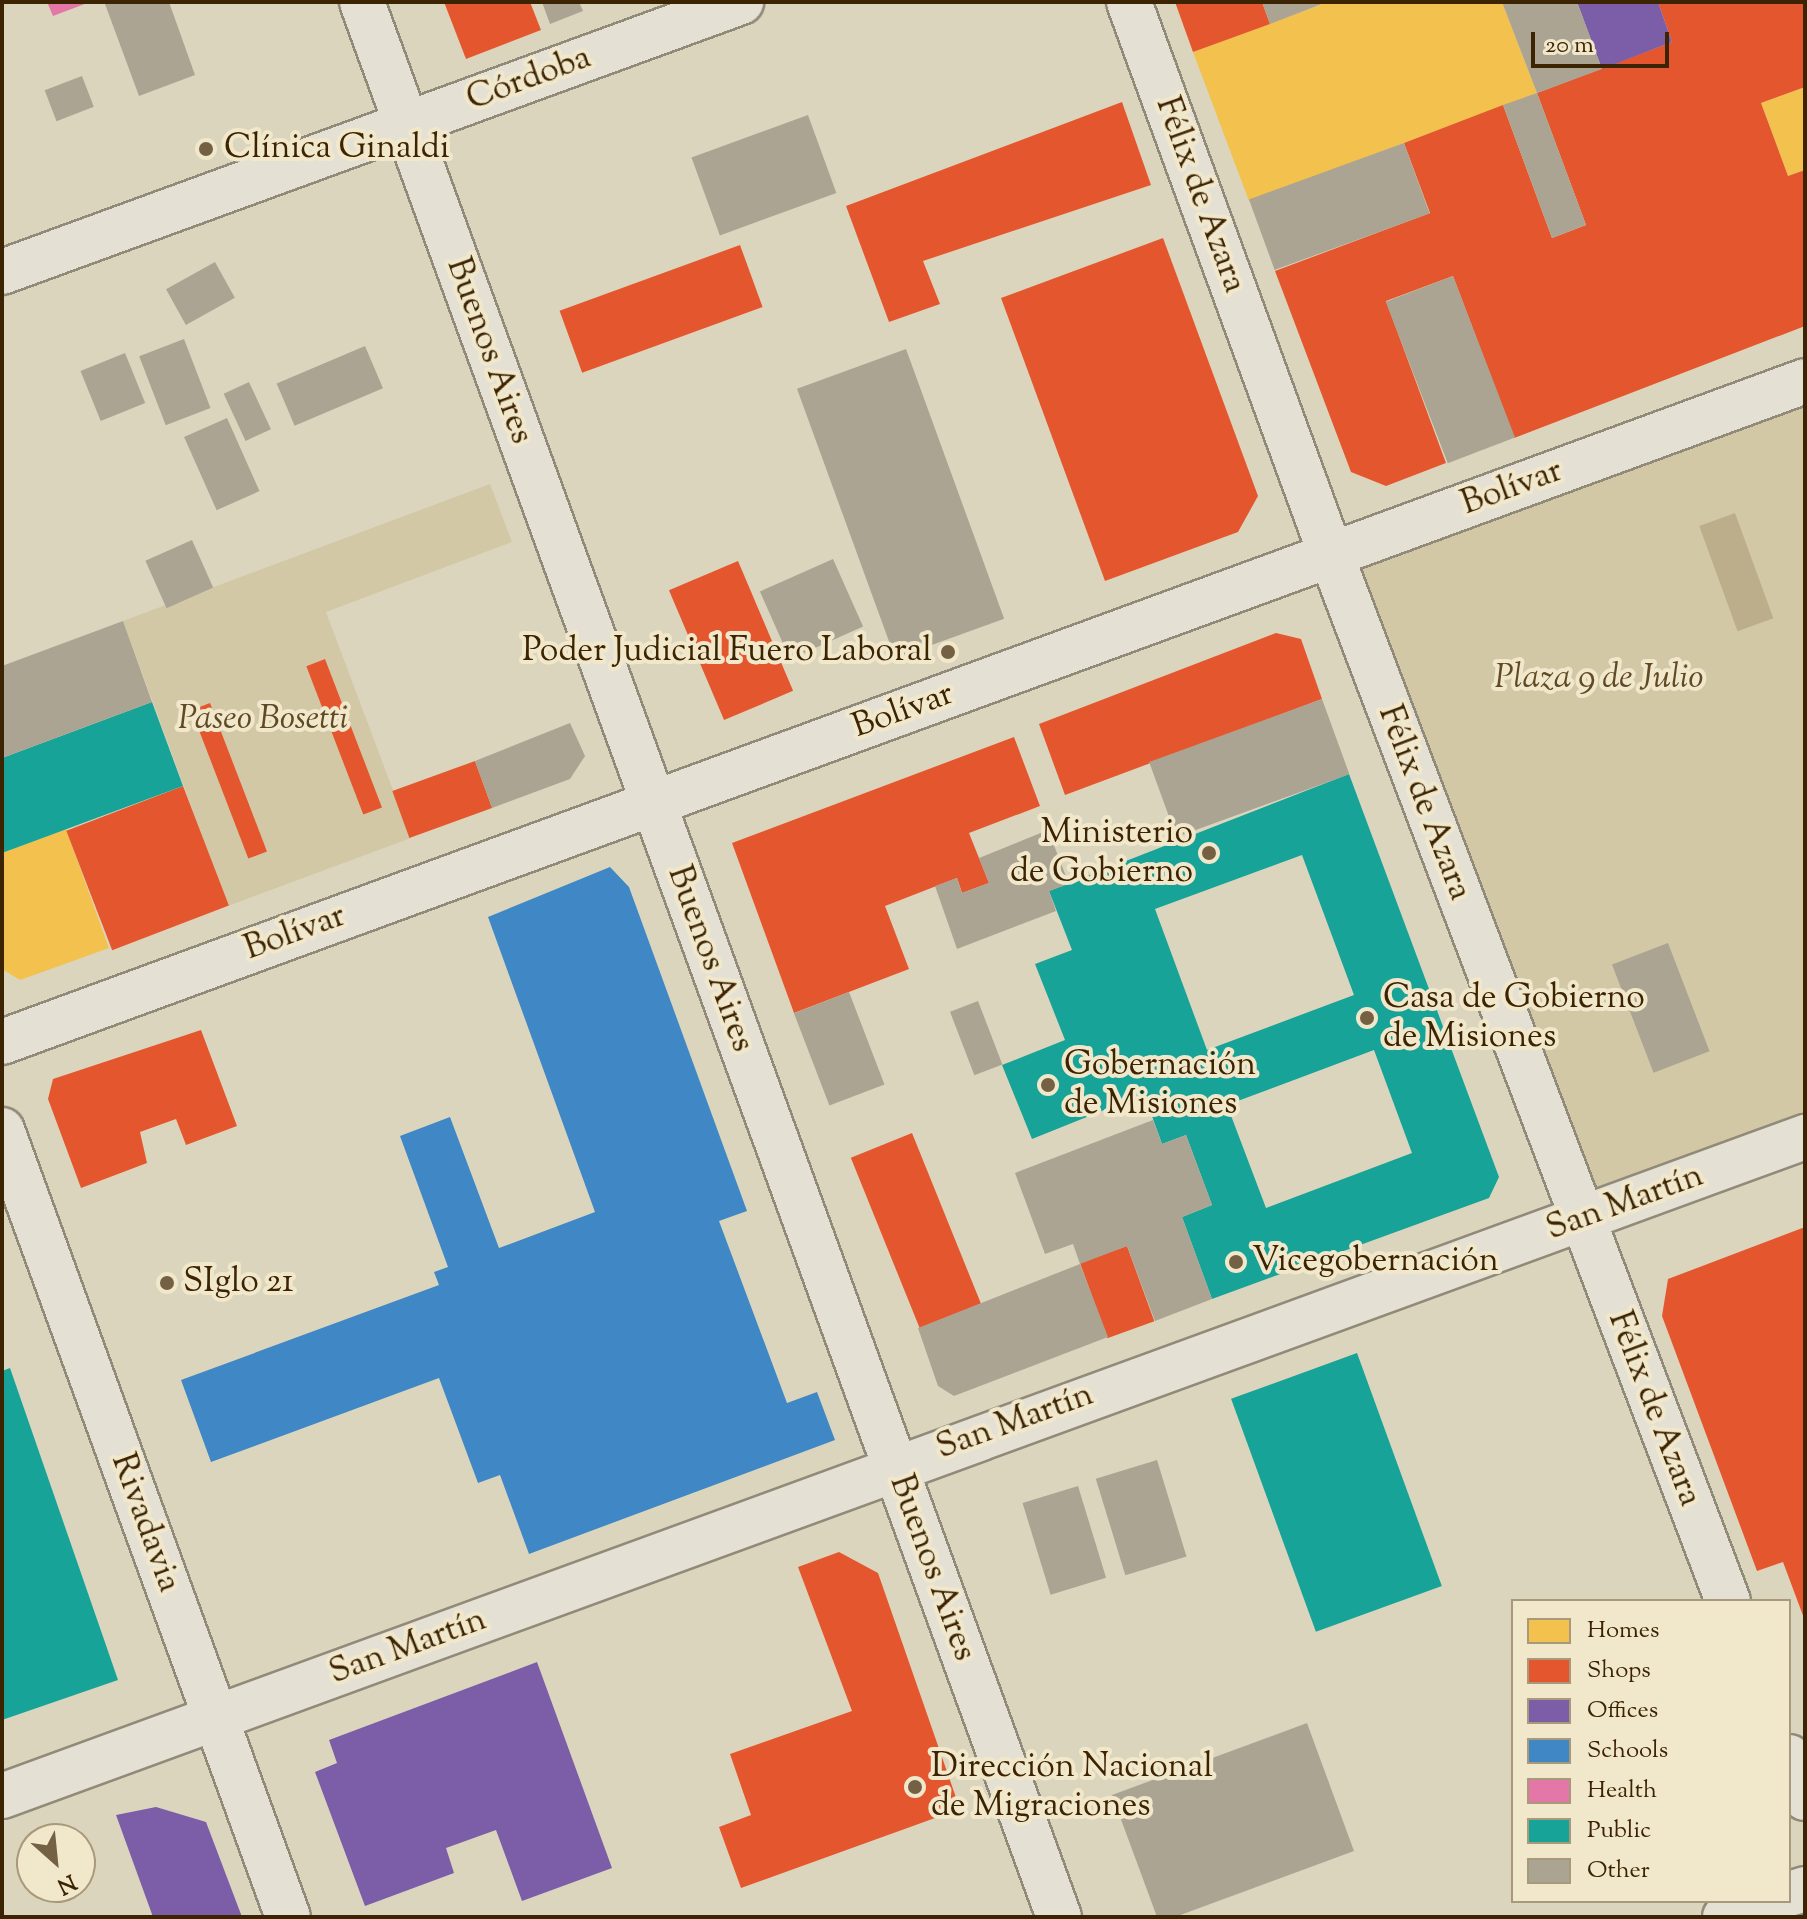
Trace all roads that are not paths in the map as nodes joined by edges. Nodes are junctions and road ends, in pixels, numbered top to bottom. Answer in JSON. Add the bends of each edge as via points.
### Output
{"nodes":[{"id":1,"x":362,"y":2,"type":"edge"},
{"id":2,"x":741,"y":2,"type":"edge"},
{"id":3,"x":1129,"y":2,"type":"edge"},
{"id":4,"x":406,"y":124,"type":"junction"},
{"id":5,"x":2,"y":272,"type":"edge"},
{"id":6,"x":1805,"y":381,"type":"edge"},
{"id":7,"x":1331,"y":555,"type":"junction"},
{"id":8,"x":653,"y":802,"type":"junction"},
{"id":9,"x":2,"y":1042,"type":"edge"},
{"id":10,"x":2,"y":1130,"type":"edge"},
{"id":11,"x":1805,"y":1137,"type":"edge"},
{"id":12,"x":1580,"y":1219,"type":"junction"},
{"id":13,"x":894,"y":1466,"type":"junction"},
{"id":14,"x":1727,"y":1599,"type":"edge"},
{"id":15,"x":216,"y":1719,"type":"junction"},
{"id":16,"x":1791,"y":1762,"type":"edge"},
{"id":17,"x":2,"y":1796,"type":"edge"},
{"id":18,"x":1805,"y":1798,"type":"edge"},
{"id":19,"x":1764,"y":1903,"type":"edge"},
{"id":20,"x":288,"y":1917,"type":"edge"},
{"id":21,"x":1059,"y":1917,"type":"edge"},
{"id":22,"x":1725,"y":1917,"type":"edge"}],
"edges":[{"from":1,"to":4,"type":"street","name":"Buenos Aires"},
{"from":2,"to":4,"type":"street","name":"Córdoba"},
{"from":3,"to":7,"type":"street","name":"Félix de Azara"},
{"from":4,"to":5,"type":"street","name":"Córdoba"},
{"from":4,"to":8,"type":"street","name":"Buenos Aires"},
{"from":6,"to":7,"type":"street","name":"Bolívar"},
{"from":7,"to":8,"type":"street","name":"Bolívar"},
{"from":7,"to":12,"type":"street","name":"Félix de Azara"},
{"from":8,"to":9,"type":"street","name":"Bolívar"},
{"from":8,"to":13,"type":"street","name":"Buenos Aires"},
{"from":10,"to":15,"type":"street","name":"Rivadavia"},
{"from":11,"to":12,"type":"street","name":"San Martín"},
{"from":12,"to":13,"type":"street","name":"San Martín"},
{"from":12,"to":14,"type":"street","name":"Félix de Azara"},
{"from":13,"to":15,"type":"street","name":"San Martín"},
{"from":13,"to":21,"type":"street","name":"Buenos Aires"},
{"from":15,"to":17,"type":"street","name":"San Martín"},
{"from":15,"to":20,"type":"street","name":"Rivadavia"},
{"from":16,"to":18,"type":"street"},
{"from":19,"to":22,"type":"street"}]}
